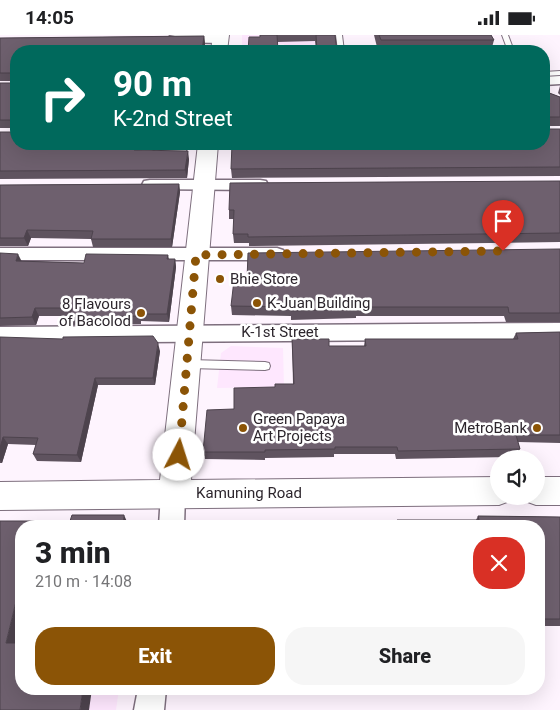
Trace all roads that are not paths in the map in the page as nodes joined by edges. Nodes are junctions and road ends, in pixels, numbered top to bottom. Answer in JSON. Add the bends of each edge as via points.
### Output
{"nodes":[{"id":1,"x":163,"y":39,"type":"edge"},
{"id":2,"x":220,"y":42,"type":"edge"},
{"id":3,"x":207,"y":150,"type":"edge"},
{"id":4,"x":136,"y":185,"type":"edge"},
{"id":5,"x":204,"y":185,"type":"junction"},
{"id":6,"x":273,"y":185,"type":"edge"},
{"id":7,"x":0,"y":254,"type":"edge"},
{"id":8,"x":295,"y":254,"type":"edge"},
{"id":9,"x":196,"y":255,"type":"junction"},
{"id":10,"x":560,"y":331,"type":"edge"},
{"id":11,"x":190,"y":333,"type":"junction"},
{"id":12,"x":0,"y":335,"type":"edge"},
{"id":13,"x":188,"y":364,"type":"junction"},
{"id":14,"x":265,"y":366,"type":"dead end"},
{"id":15,"x":490,"y":491,"type":"edge"},
{"id":16,"x":545,"y":491,"type":"edge"},
{"id":17,"x":560,"y":491,"type":"edge"},
{"id":18,"x":173,"y":494,"type":"junction"},
{"id":19,"x":0,"y":496,"type":"edge"},
{"id":20,"x":171,"y":520,"type":"edge"},
{"id":21,"x":151,"y":695,"type":"edge"},
{"id":22,"x":149,"y":710,"type":"edge"}],
"edges":[{"from":1,"to":2,"type":"street"},
{"from":3,"to":5,"type":"street"},
{"from":4,"to":5,"type":"street"},
{"from":5,"to":6,"type":"street"},
{"from":5,"to":9,"type":"street"},
{"from":7,"to":9,"type":"street"},
{"from":8,"to":9,"type":"street"},
{"from":9,"to":11,"type":"street"},
{"from":10,"to":11,"type":"street","name":"K-1st Street"},
{"from":11,"to":12,"type":"street","name":"K-1st Street"},
{"from":11,"to":13,"type":"street"},
{"from":13,"to":14,"type":"lane"},
{"from":13,"to":18,"type":"street"},
{"from":15,"to":18,"type":"street","name":"Kamuning Road"},
{"from":16,"to":17,"type":"street"},
{"from":18,"to":19,"type":"street","name":"Kamuning Road"},
{"from":18,"to":20,"type":"street"},
{"from":21,"to":22,"type":"street"}]}
